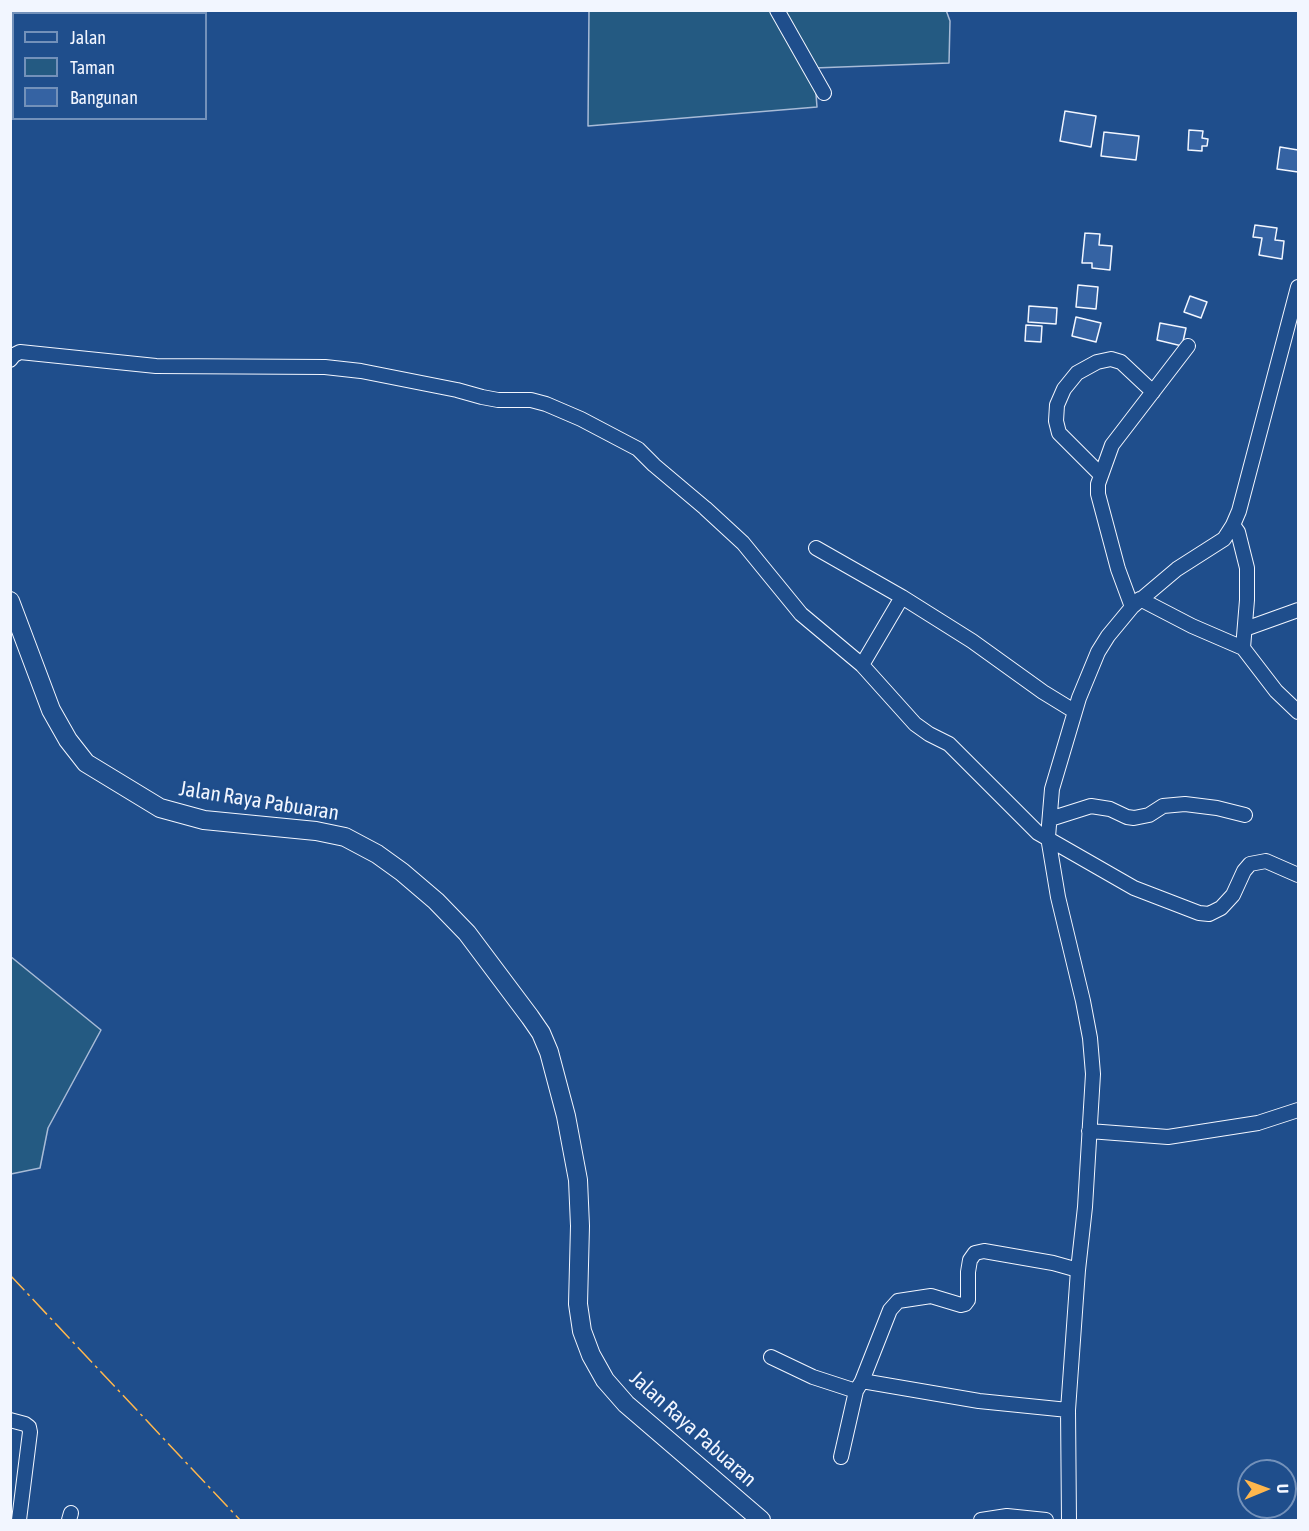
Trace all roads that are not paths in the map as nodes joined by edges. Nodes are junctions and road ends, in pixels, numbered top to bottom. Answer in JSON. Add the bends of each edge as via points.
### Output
{"nodes":[{"id":1,"x":777,"y":10,"type":"edge"},
{"id":2,"x":824,"y":93,"type":"dead end"},
{"id":3,"x":1299,"y":287,"type":"edge"},
{"id":4,"x":1188,"y":346,"type":"dead end"},
{"id":5,"x":10,"y":360,"type":"edge"},
{"id":6,"x":1153,"y":392,"type":"junction"},
{"id":7,"x":1100,"y":474,"type":"junction"},
{"id":8,"x":1233,"y":525,"type":"junction"},
{"id":9,"x":816,"y":548,"type":"dead end"},
{"id":10,"x":902,"y":597,"type":"junction"},
{"id":11,"x":10,"y":601,"type":"edge"},
{"id":12,"x":1136,"y":603,"type":"junction"},
{"id":13,"x":1299,"y":610,"type":"edge"},
{"id":14,"x":1245,"y":629,"type":"junction"},
{"id":15,"x":1243,"y":648,"type":"junction"},
{"id":16,"x":861,"y":665,"type":"junction"},
{"id":17,"x":1074,"y":711,"type":"junction"},
{"id":18,"x":1299,"y":712,"type":"edge"},
{"id":19,"x":1245,"y":815,"type":"dead end"},
{"id":20,"x":1050,"y":819,"type":"junction"},
{"id":21,"x":1048,"y":837,"type":"junction"},
{"id":22,"x":1299,"y":875,"type":"edge"},
{"id":23,"x":1299,"y":1110,"type":"edge"},
{"id":24,"x":1089,"y":1131,"type":"junction"},
{"id":25,"x":1078,"y":1270,"type":"junction"},
{"id":26,"x":771,"y":1357,"type":"dead end"},
{"id":27,"x":859,"y":1386,"type":"junction"},
{"id":28,"x":1068,"y":1410,"type":"junction"},
{"id":29,"x":10,"y":1420,"type":"edge"},
{"id":30,"x":841,"y":1457,"type":"dead end"},
{"id":31,"x":19,"y":1521,"type":"edge"},
{"id":32,"x":761,"y":1521,"type":"edge"},
{"id":33,"x":981,"y":1521,"type":"edge"},
{"id":34,"x":1046,"y":1521,"type":"edge"},
{"id":35,"x":1069,"y":1521,"type":"edge"}],
"edges":[{"from":1,"to":2,"type":"street"},
{"from":3,"to":8,"type":"street"},
{"from":4,"to":6,"type":"street"},
{"from":5,"to":16,"type":"street","via":[[20,351],[156,366],[325,367],[498,400],[546,404],[638,449],[742,543],[801,614]]},
{"from":6,"to":7,"type":"street","via":[[1112,445]]},
{"from":6,"to":7,"type":"street","via":[[1121,362],[1111,359],[1077,373],[1064,388],[1057,405],[1059,433]]},
{"from":7,"to":12,"type":"street","via":[[1098,494],[1118,569]]},
{"from":8,"to":12,"type":"street","via":[[1224,538]]},
{"from":8,"to":14,"type":"street","via":[[1247,568]]},
{"from":9,"to":10,"type":"street"},
{"from":10,"to":16,"type":"street"},
{"from":10,"to":17,"type":"street"},
{"from":11,"to":32,"type":"street","name":"Jalan Raya Pabuaran","via":[[51,710],[86,763],[160,808],[204,820],[345,837],[402,872],[467,933],[530,1017],[549,1052],[578,1180],[578,1304],[591,1355],[605,1380],[626,1404]]},
{"from":12,"to":15,"type":"street"},
{"from":12,"to":17,"type":"street","via":[[1098,652]]},
{"from":13,"to":14,"type":"street"},
{"from":14,"to":15,"type":"street"},
{"from":15,"to":18,"type":"street","via":[[1276,691]]},
{"from":16,"to":21,"type":"street","via":[[915,724],[949,744],[1038,832]]},
{"from":17,"to":20,"type":"street","via":[[1052,789]]},
{"from":19,"to":20,"type":"street","via":[[1173,804],[1134,818],[1091,806]]},
{"from":20,"to":21,"type":"street"},
{"from":21,"to":22,"type":"street","via":[[1134,888],[1199,913],[1209,914],[1221,908],[1250,864],[1266,861]]},
{"from":21,"to":24,"type":"street","via":[[1090,1038],[1093,1074]]},
{"from":23,"to":24,"type":"street","via":[[1258,1123],[1168,1137]]},
{"from":24,"to":25,"type":"street"},
{"from":25,"to":27,"type":"street","via":[[998,1253],[975,1253],[970,1260],[965,1304],[931,1296],[893,1304]]},
{"from":25,"to":28,"type":"street"},
{"from":26,"to":27,"type":"street","via":[[813,1377]]},
{"from":27,"to":28,"type":"street"},
{"from":27,"to":30,"type":"street"},
{"from":28,"to":35,"type":"street"},
{"from":29,"to":31,"type":"street","via":[[25,1424],[30,1432]]},
{"from":33,"to":34,"type":"street","via":[[1007,1516]]}]}
